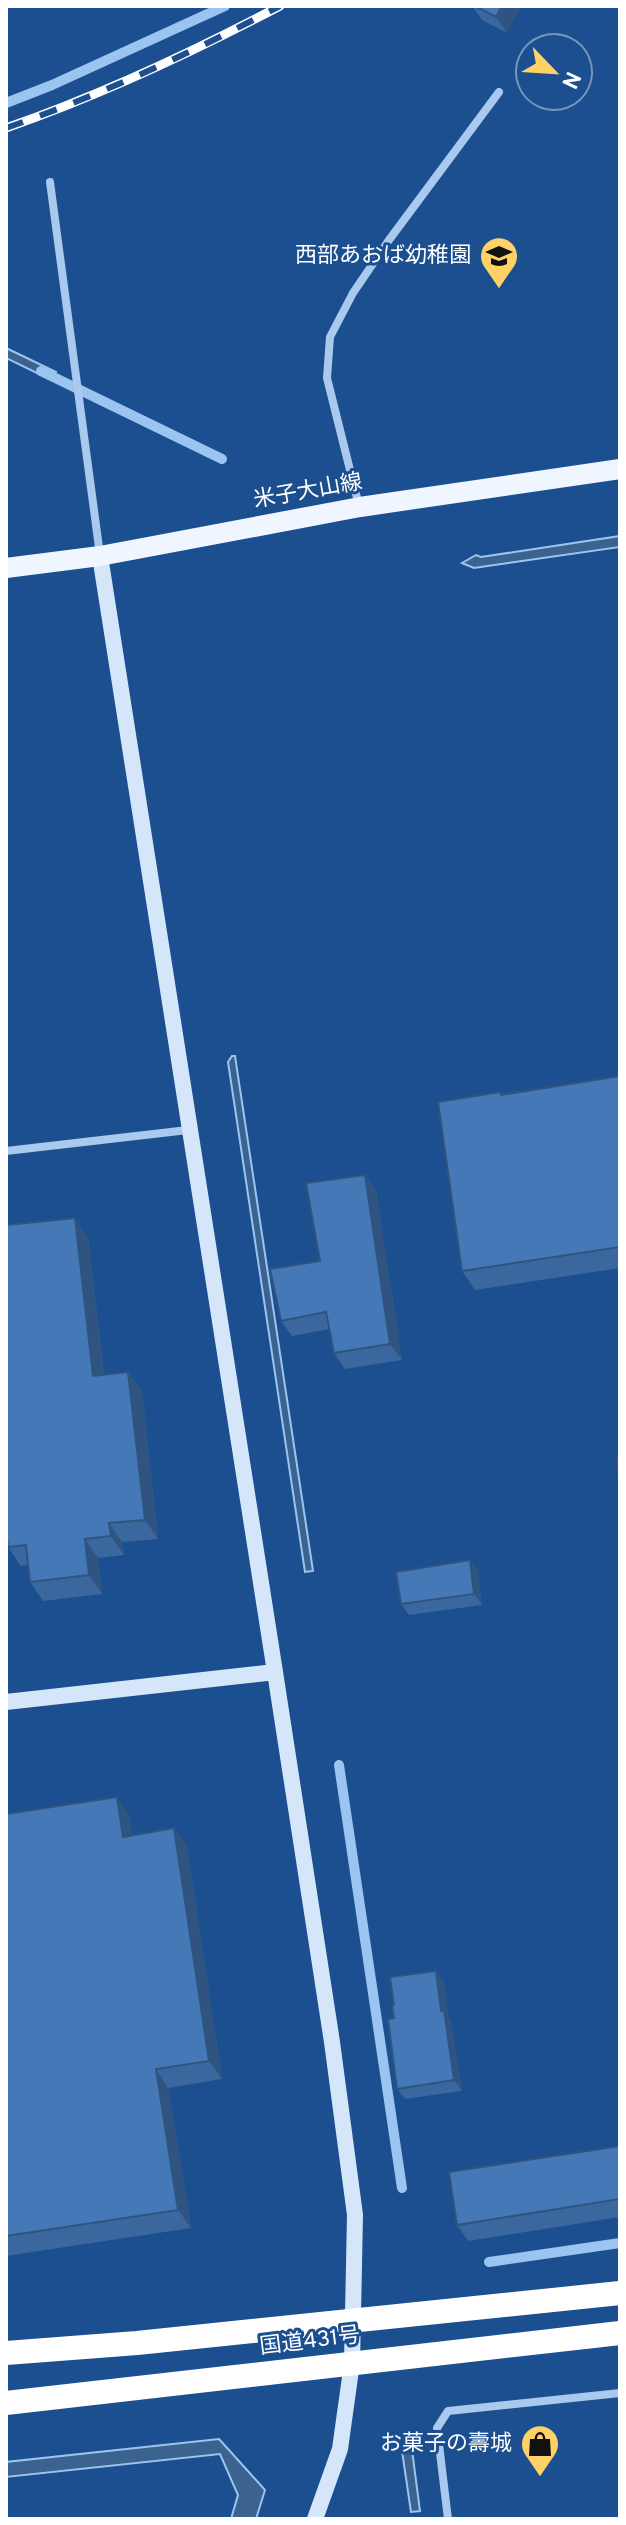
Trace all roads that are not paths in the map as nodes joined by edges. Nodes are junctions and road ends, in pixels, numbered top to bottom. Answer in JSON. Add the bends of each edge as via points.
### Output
{"nodes":[{"id":1,"x":499,"y":92,"type":"dead end"},
{"id":2,"x":50,"y":182,"type":"dead end"},
{"id":3,"x":620,"y":469,"type":"edge"},
{"id":4,"x":360,"y":507,"type":"junction"},
{"id":5,"x":100,"y":556,"type":"junction"},
{"id":6,"x":6,"y":568,"type":"edge"},
{"id":7,"x":188,"y":1130,"type":"junction"},
{"id":8,"x":6,"y":1151,"type":"edge"},
{"id":9,"x":275,"y":1672,"type":"junction"},
{"id":10,"x":6,"y":1702,"type":"edge"},
{"id":11,"x":620,"y":2293,"type":"edge"},
{"id":12,"x":354,"y":2321,"type":"junction"},
{"id":13,"x":620,"y":2333,"type":"edge"},
{"id":14,"x":6,"y":2353,"type":"edge"},
{"id":15,"x":352,"y":2363,"type":"junction"},
{"id":16,"x":620,"y":2393,"type":"edge"},
{"id":17,"x":6,"y":2403,"type":"edge"},
{"id":18,"x":315,"y":2519,"type":"edge"},
{"id":19,"x":448,"y":2519,"type":"edge"}],
"edges":[{"from":1,"to":4,"type":"street","via":[[389,240],[330,337],[327,378]]},
{"from":2,"to":5,"type":"street"},
{"from":3,"to":4,"type":"main road","name":"米子大山線"},
{"from":4,"to":5,"type":"main road","name":"米子大山線"},
{"from":5,"to":6,"type":"main road","name":"米子大山線"},
{"from":5,"to":7,"type":"street"},
{"from":7,"to":8,"type":"street"},
{"from":7,"to":9,"type":"street"},
{"from":9,"to":10,"type":"street"},
{"from":9,"to":12,"type":"street","via":[[355,2215]]},
{"from":11,"to":12,"type":"highway","name":"国道431号"},
{"from":12,"to":14,"type":"highway","name":"国道431号"},
{"from":12,"to":15,"type":"street"},
{"from":13,"to":15,"type":"highway","name":"国道431号"},
{"from":15,"to":17,"type":"highway","name":"国道431号"},
{"from":15,"to":18,"type":"street","via":[[340,2449]]},
{"from":16,"to":19,"type":"street","via":[[448,2411],[437,2428]]}]}
